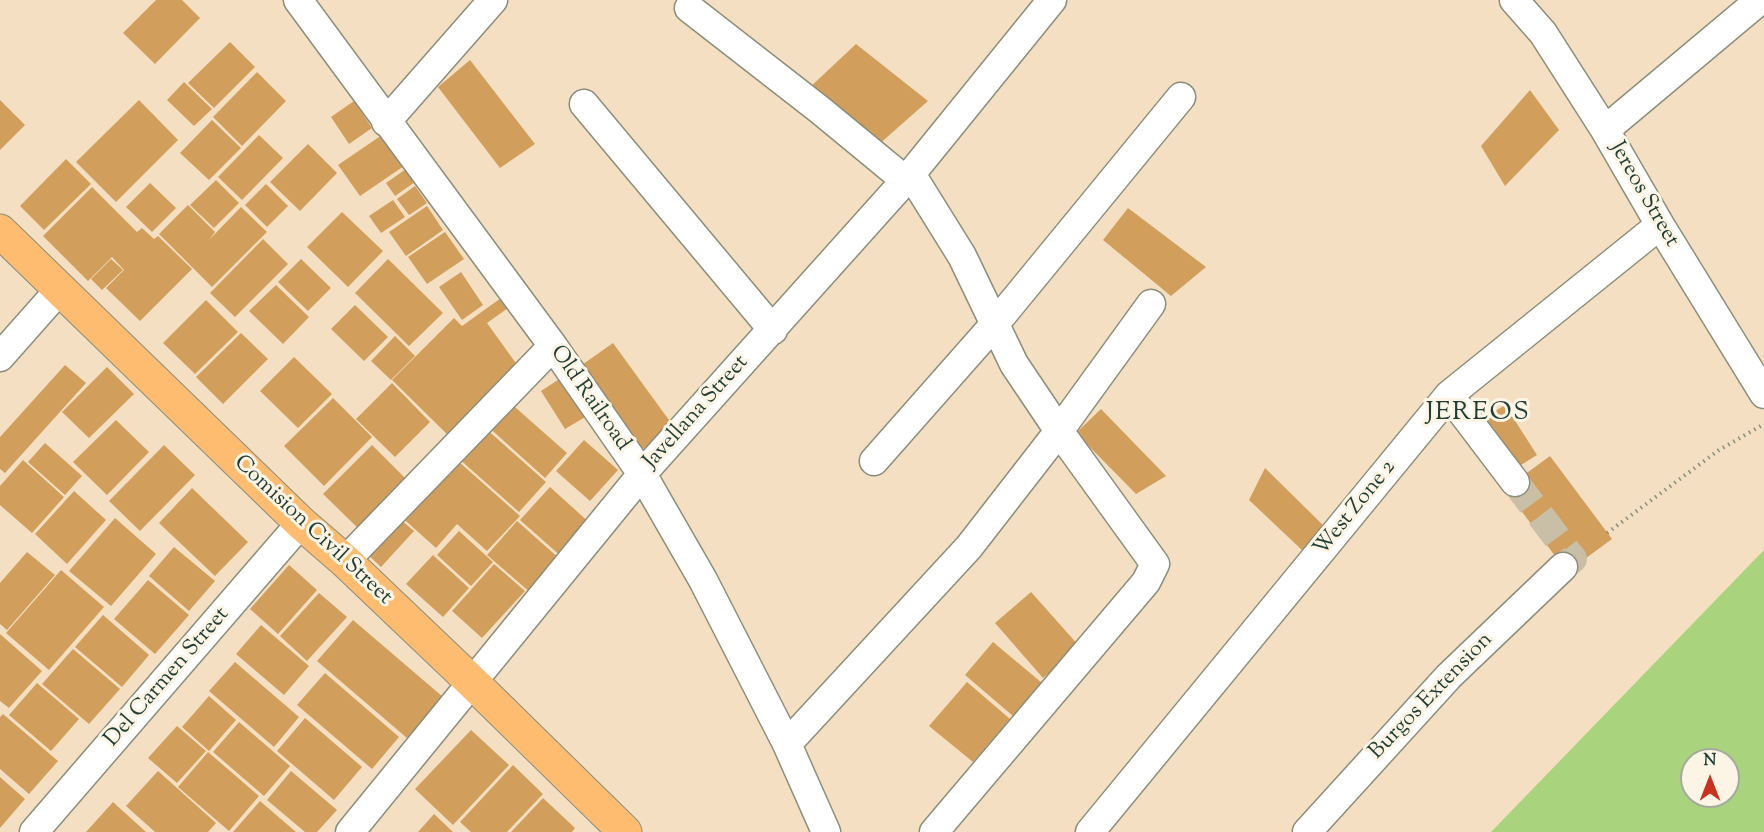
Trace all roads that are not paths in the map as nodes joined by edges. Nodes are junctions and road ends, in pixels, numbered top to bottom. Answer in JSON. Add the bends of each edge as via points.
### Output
{"nodes":[{"id":1,"x":298,"y":0,"type":"edge"},
{"id":2,"x":493,"y":0,"type":"edge"},
{"id":3,"x":1052,"y":0,"type":"edge"},
{"id":4,"x":1514,"y":0,"type":"edge"},
{"id":5,"x":1760,"y":0,"type":"edge"},
{"id":6,"x":689,"y":8,"type":"dead end"},
{"id":7,"x":1180,"y":97,"type":"dead end"},
{"id":8,"x":585,"y":104,"type":"dead end"},
{"id":9,"x":386,"y":122,"type":"junction"},
{"id":10,"x":1605,"y":130,"type":"junction"},
{"id":11,"x":908,"y":177,"type":"junction"},
{"id":12,"x":1660,"y":225,"type":"junction"},
{"id":13,"x":0,"y":231,"type":"edge"},
{"id":14,"x":61,"y":288,"type":"junction"},
{"id":15,"x":1151,"y":304,"type":"dead end"},
{"id":16,"x":994,"y":325,"type":"junction"},
{"id":17,"x":773,"y":330,"type":"junction"},
{"id":18,"x":553,"y":346,"type":"junction"},
{"id":19,"x":0,"y":357,"type":"edge"},
{"id":20,"x":1764,"y":394,"type":"edge"},
{"id":21,"x":1449,"y":395,"type":"junction"},
{"id":22,"x":1059,"y":430,"type":"junction"},
{"id":23,"x":874,"y":460,"type":"dead end"},
{"id":24,"x":642,"y":474,"type":"junction"},
{"id":25,"x":1515,"y":482,"type":"tunnel mouth"},
{"id":26,"x":302,"y":524,"type":"junction"},
{"id":27,"x":345,"y":561,"type":"junction"},
{"id":28,"x":1563,"y":567,"type":"dead end"},
{"id":29,"x":472,"y":682,"type":"junction"},
{"id":30,"x":787,"y":744,"type":"junction"},
{"id":31,"x":34,"y":832,"type":"edge"},
{"id":32,"x":350,"y":832,"type":"edge"},
{"id":33,"x":625,"y":832,"type":"edge"},
{"id":34,"x":826,"y":832,"type":"edge"},
{"id":35,"x":934,"y":832,"type":"edge"},
{"id":36,"x":1090,"y":832,"type":"edge"},
{"id":37,"x":1307,"y":832,"type":"edge"}],
"edges":[{"from":1,"to":9,"type":"street","name":"Old Railroad"},
{"from":2,"to":9,"type":"street"},
{"from":3,"to":11,"type":"street","name":"Javellana Street"},
{"from":4,"to":10,"type":"street","name":"Jereos Street","via":[[1543,33]]},
{"from":5,"to":10,"type":"street"},
{"from":6,"to":11,"type":"street"},
{"from":7,"to":16,"type":"street"},
{"from":8,"to":17,"type":"street"},
{"from":9,"to":18,"type":"street","name":"Old Railroad"},
{"from":10,"to":12,"type":"street","name":"Jereos Street"},
{"from":11,"to":16,"type":"street","via":[[962,256]]},
{"from":11,"to":17,"type":"street","name":"Javellana Street"},
{"from":12,"to":20,"type":"street","name":"Jereos Street"},
{"from":12,"to":21,"type":"street","name":"West Zone 2"},
{"from":13,"to":14,"type":"main road","name":"Comision Civil Street"},
{"from":14,"to":19,"type":"street"},
{"from":14,"to":26,"type":"main road","name":"Comision Civil Street"},
{"from":15,"to":22,"type":"street"},
{"from":16,"to":22,"type":"street","via":[[1014,364]]},
{"from":16,"to":23,"type":"street"},
{"from":17,"to":24,"type":"street","name":"Javellana Street"},
{"from":18,"to":24,"type":"street","name":"Old Railroad"},
{"from":18,"to":27,"type":"street"},
{"from":21,"to":25,"type":"street"},
{"from":21,"to":36,"type":"street","name":"West Zone 2"},
{"from":22,"to":30,"type":"street","via":[[969,547]]},
{"from":22,"to":35,"type":"street","via":[[1155,564],[1146,582]]},
{"from":24,"to":29,"type":"street","name":"Javellana Street"},
{"from":24,"to":30,"type":"street","name":"Old Railroad","via":[[703,580]]},
{"from":26,"to":27,"type":"main road","name":"Comision Civil Street"},
{"from":26,"to":31,"type":"street","name":"Del Carmen Street"},
{"from":27,"to":29,"type":"main road","name":"Comision Civil Street"},
{"from":28,"to":37,"type":"street","name":"Burgos Extension","via":[[1449,676]]},
{"from":29,"to":32,"type":"street","name":"Javellana Street"},
{"from":29,"to":33,"type":"main road","name":"Comision Civil Street"},
{"from":30,"to":34,"type":"street","name":"Old Railroad"}]}
